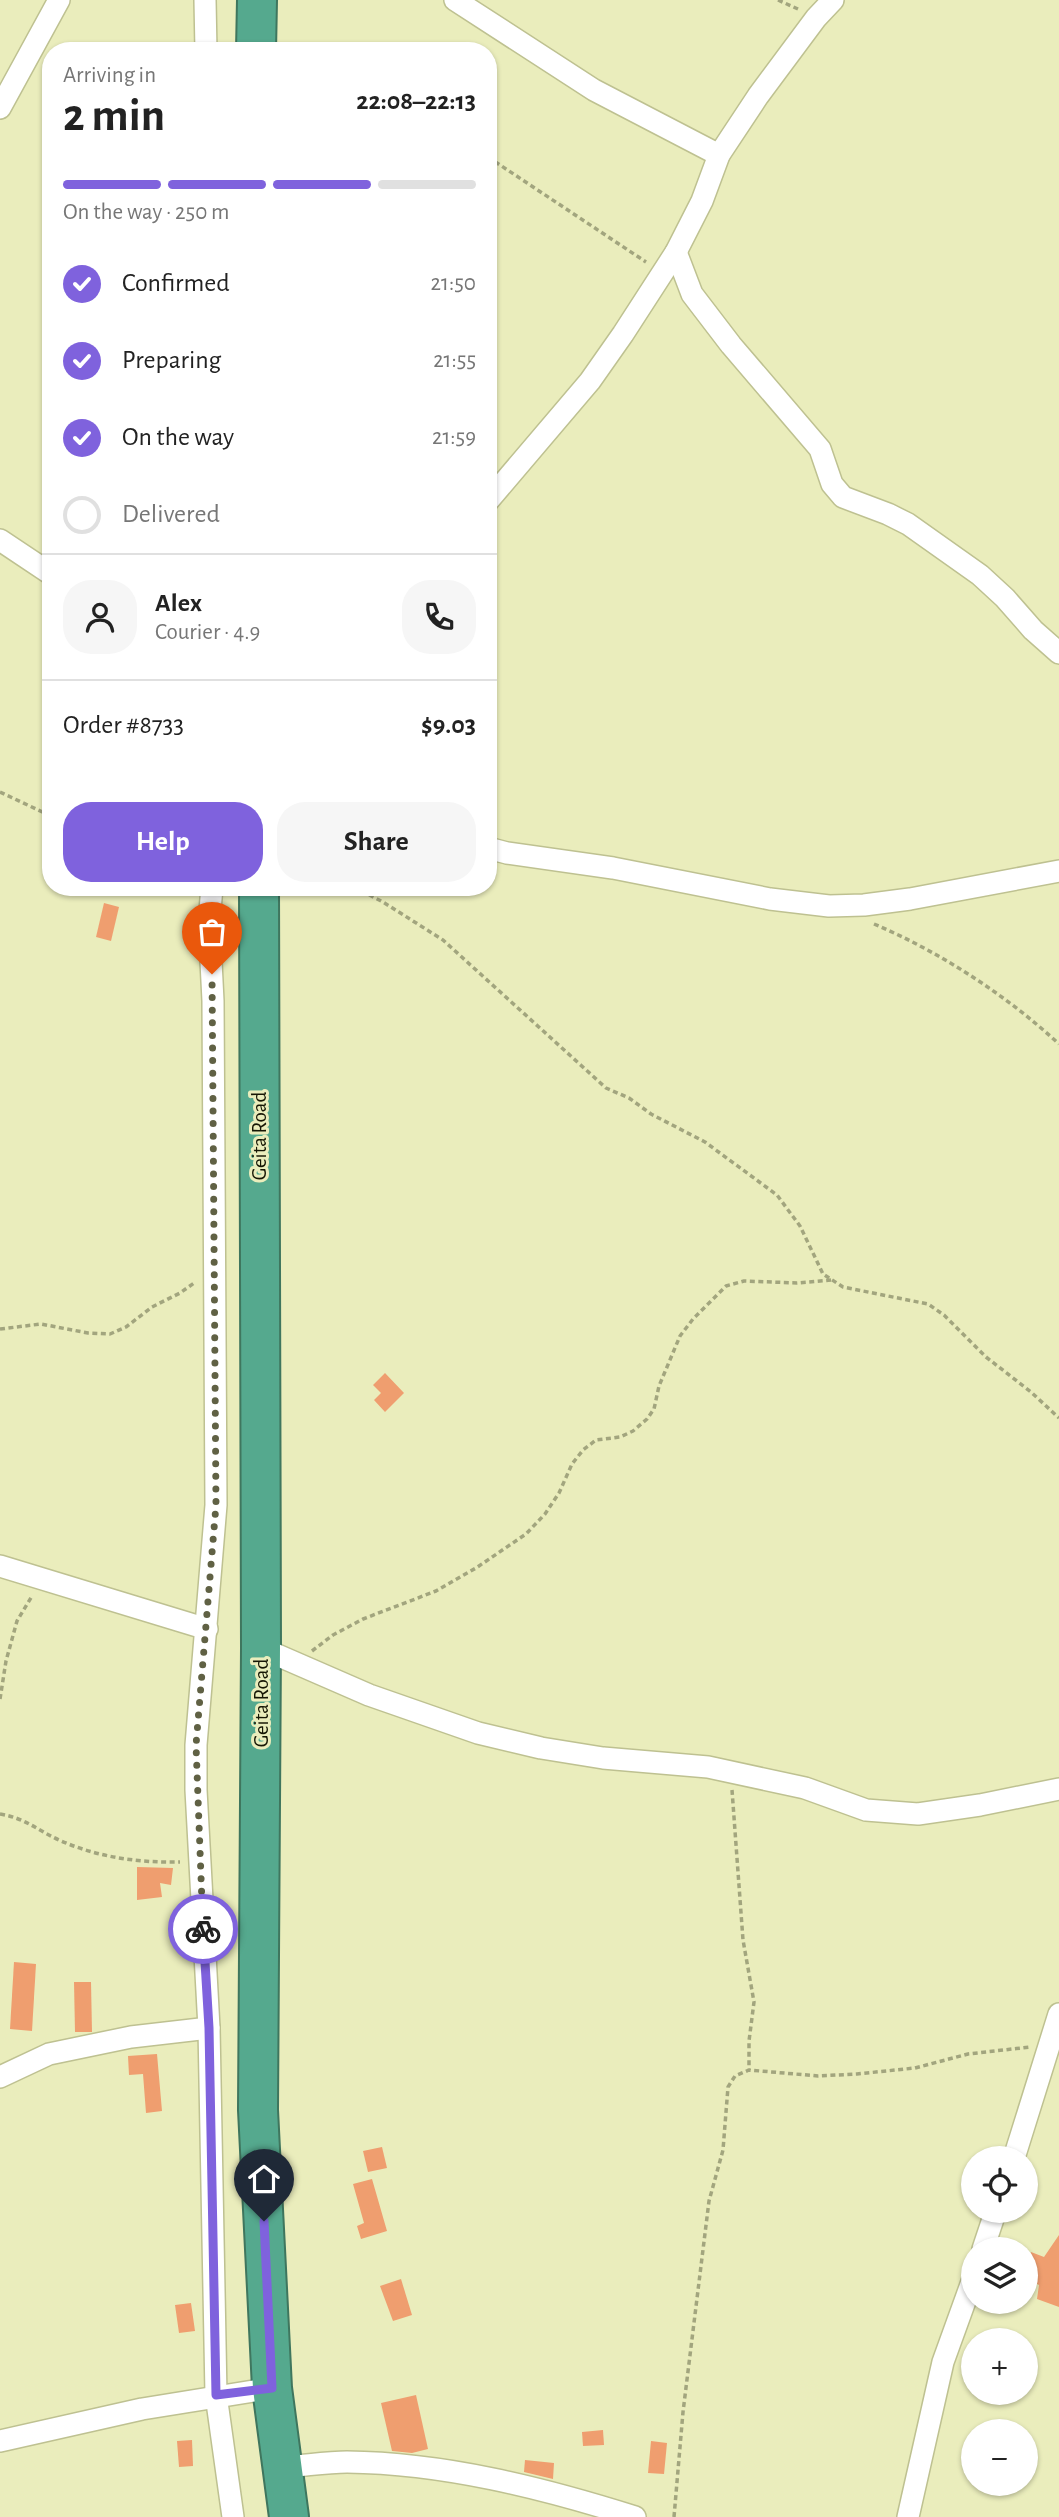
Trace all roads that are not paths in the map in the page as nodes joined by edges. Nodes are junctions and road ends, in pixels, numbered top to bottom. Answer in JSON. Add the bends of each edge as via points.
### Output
{"nodes":[{"id":1,"x":59,"y":0,"type":"edge"},
{"id":2,"x":205,"y":0,"type":"edge"},
{"id":3,"x":257,"y":0,"type":"edge"},
{"id":4,"x":455,"y":0,"type":"edge"},
{"id":5,"x":833,"y":0,"type":"edge"},
{"id":6,"x":206,"y":42,"type":"edge"},
{"id":7,"x":256,"y":42,"type":"edge"},
{"id":8,"x":0,"y":108,"type":"edge"},
{"id":9,"x":719,"y":155,"type":"junction"},
{"id":10,"x":676,"y":252,"type":"junction"},
{"id":11,"x":497,"y":490,"type":"edge"},
{"id":12,"x":0,"y":540,"type":"edge"},
{"id":13,"x":42,"y":568,"type":"edge"},
{"id":14,"x":1059,"y":653,"type":"edge"},
{"id":15,"x":497,"y":850,"type":"edge"},
{"id":16,"x":1059,"y":872,"type":"edge"},
{"id":17,"x":211,"y":896,"type":"edge"},
{"id":18,"x":259,"y":896,"type":"edge"},
{"id":19,"x":0,"y":1566,"type":"edge"},
{"id":20,"x":207,"y":1629,"type":"junction"},
{"id":21,"x":261,"y":1648,"type":"junction"},
{"id":22,"x":1059,"y":1789,"type":"edge"},
{"id":23,"x":1059,"y":2014,"type":"edge"},
{"id":24,"x":209,"y":2028,"type":"junction"},
{"id":25,"x":0,"y":2077,"type":"edge"},
{"id":26,"x":1018,"y":2146,"type":"edge"},
{"id":27,"x":961,"y":2312,"type":"edge"},
{"id":28,"x":272,"y":2388,"type":"junction"},
{"id":29,"x":216,"y":2395,"type":"junction"},
{"id":30,"x":0,"y":2441,"type":"edge"},
{"id":31,"x":283,"y":2468,"type":"junction"},
{"id":32,"x":233,"y":2517,"type":"edge"},
{"id":33,"x":289,"y":2517,"type":"edge"},
{"id":34,"x":635,"y":2517,"type":"edge"},
{"id":35,"x":908,"y":2517,"type":"edge"}],
"edges":[{"from":1,"to":8,"type":"street"},
{"from":2,"to":6,"type":"street"},
{"from":3,"to":7,"type":"highway"},
{"from":4,"to":9,"type":"street","via":[[594,90]]},
{"from":5,"to":9,"type":"street","via":[[758,96]]},
{"from":9,"to":10,"type":"street"},
{"from":10,"to":11,"type":"street","via":[[590,381]]},
{"from":10,"to":14,"type":"street","via":[[692,294],[820,449],[832,484],[843,497],[908,524],[980,575]]},
{"from":12,"to":13,"type":"street"},
{"from":15,"to":16,"type":"street","via":[[829,906],[910,899]]},
{"from":17,"to":20,"type":"street","via":[[216,1505]]},
{"from":18,"to":21,"type":"highway","name":"Geita Road"},
{"from":19,"to":20,"type":"street"},
{"from":20,"to":24,"type":"street","via":[[196,1745]]},
{"from":21,"to":22,"type":"street","via":[[369,1695],[478,1733],[590,1756],[708,1767],[805,1788],[866,1810],[918,1814]]},
{"from":21,"to":28,"type":"highway","name":"Geita Road","via":[[258,2109]]},
{"from":23,"to":26,"type":"street"},
{"from":24,"to":25,"type":"street","via":[[49,2054]]},
{"from":24,"to":29,"type":"street"},
{"from":27,"to":35,"type":"street","via":[[943,2362]]},
{"from":28,"to":29,"type":"street"},
{"from":28,"to":31,"type":"highway","name":"Geita Road"},
{"from":29,"to":30,"type":"street"},
{"from":29,"to":32,"type":"street"},
{"from":31,"to":33,"type":"highway","name":"Geita Road"},
{"from":31,"to":34,"type":"street","via":[[345,2462],[414,2466],[516,2484]]}]}
